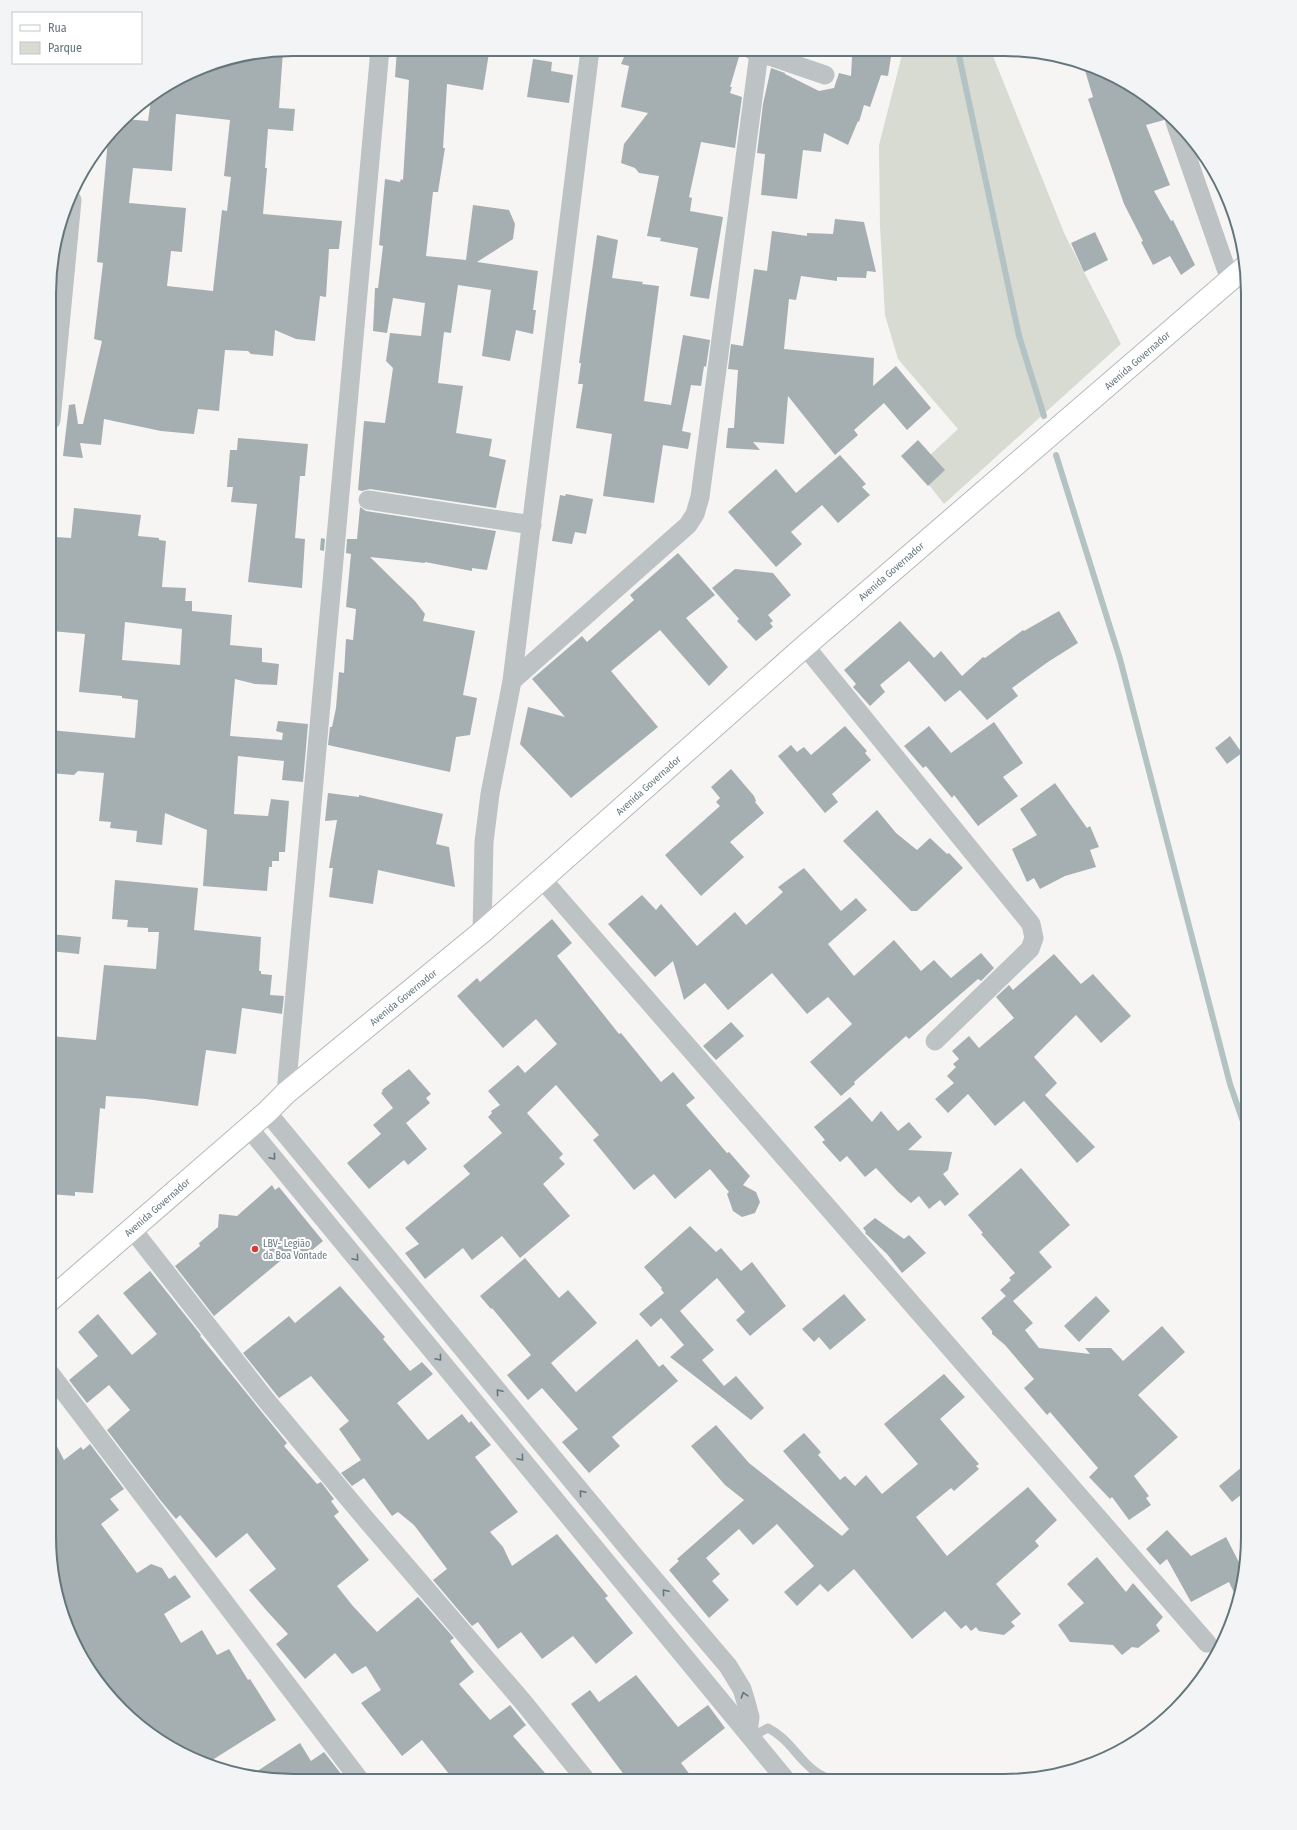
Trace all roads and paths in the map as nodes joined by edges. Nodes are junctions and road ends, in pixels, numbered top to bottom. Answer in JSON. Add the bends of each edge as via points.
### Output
{"nodes":[{"id":1,"x":379,"y":56,"type":"edge"},
{"id":2,"x":589,"y":56,"type":"edge"},
{"id":3,"x":755,"y":56,"type":"edge"},
{"id":4,"x":768,"y":56,"type":"edge"},
{"id":5,"x":825,"y":75,"type":"dead end"},
{"id":6,"x":1180,"y":135,"type":"edge"},
{"id":7,"x":71,"y":211,"type":"edge"},
{"id":8,"x":1237,"y":273,"type":"edge"},
{"id":9,"x":56,"y":368,"type":"edge"},
{"id":10,"x":368,"y":500,"type":"dead end"},
{"id":11,"x":532,"y":525,"type":"junction"},
{"id":12,"x":805,"y":646,"type":"junction"},
{"id":13,"x":512,"y":681,"type":"junction"},
{"id":14,"x":542,"y":879,"type":"junction"},
{"id":15,"x":482,"y":932,"type":"junction"},
{"id":16,"x":935,"y":1041,"type":"dead end"},
{"id":17,"x":286,"y":1093,"type":"junction"},
{"id":18,"x":267,"y":1112,"type":"junction"},
{"id":19,"x":248,"y":1127,"type":"junction"},
{"id":20,"x":132,"y":1230,"type":"junction"},
{"id":21,"x":56,"y":1295,"type":"edge"},
{"id":22,"x":56,"y":1381,"type":"edge"},
{"id":23,"x":1206,"y":1643,"type":"dead end"},
{"id":24,"x":750,"y":1735,"type":"junction"},
{"id":25,"x":355,"y":1774,"type":"edge"},
{"id":26,"x":581,"y":1774,"type":"edge"},
{"id":27,"x":781,"y":1774,"type":"edge"},
{"id":28,"x":820,"y":1774,"type":"edge"}],
"edges":[{"from":1,"to":17,"type":"street"},
{"from":2,"to":11,"type":"street"},
{"from":3,"to":13,"type":"street","via":[[700,497],[695,514],[688,525]]},
{"from":4,"to":5,"type":"street"},
{"from":6,"to":8,"type":"street"},
{"from":7,"to":9,"type":"street"},
{"from":8,"to":12,"type":"street","name":"Avenida Governador"},
{"from":10,"to":11,"type":"street"},
{"from":11,"to":13,"type":"street"},
{"from":12,"to":14,"type":"street","name":"Avenida Governador"},
{"from":12,"to":16,"type":"street","via":[[1031,924],[1034,938],[1030,949]]},
{"from":13,"to":15,"type":"street","via":[[490,794],[484,842]]},
{"from":14,"to":15,"type":"street","name":"Avenida Governador"},
{"from":14,"to":23,"type":"street"},
{"from":15,"to":17,"type":"street","name":"Avenida Governador"},
{"from":17,"to":18,"type":"street","name":"Avenida Governador"},
{"from":18,"to":19,"type":"street","name":"Avenida Governador"},
{"from":24,"to":18,"type":"street","one_way":true,"via":[[750,1717],[742,1689],[728,1666]]},
{"from":19,"to":20,"type":"street","name":"Avenida Governador"},
{"from":19,"to":24,"type":"street","one_way":true},
{"from":20,"to":21,"type":"street","name":"Avenida Governador"},
{"from":20,"to":26,"type":"street","via":[[266,1400],[524,1703]]},
{"from":22,"to":25,"type":"street"},
{"from":24,"to":27,"type":"street"},
{"from":24,"to":28,"type":"lane","via":[[768,1728],[777,1733],[808,1767]]}]}
